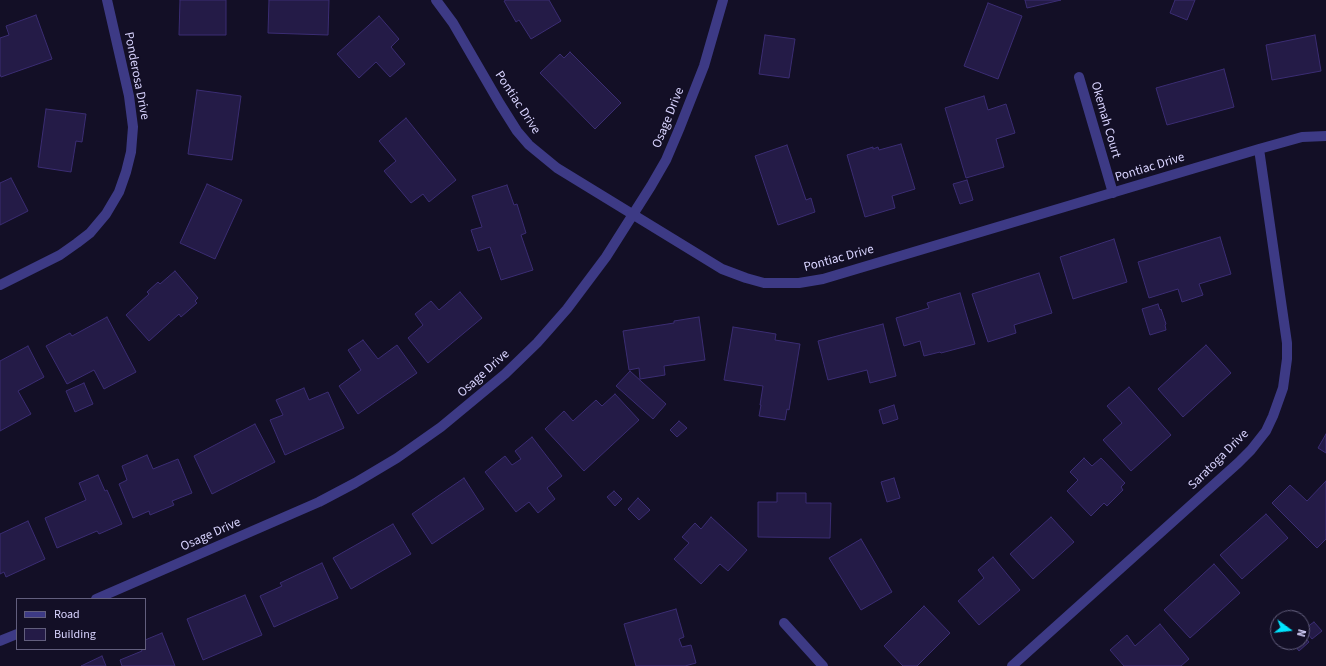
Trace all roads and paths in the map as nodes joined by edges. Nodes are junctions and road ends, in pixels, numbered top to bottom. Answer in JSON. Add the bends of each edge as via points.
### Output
{"nodes":[{"id":1,"x":107,"y":0,"type":"edge"},
{"id":2,"x":436,"y":0,"type":"edge"},
{"id":3,"x":723,"y":0,"type":"edge"},
{"id":4,"x":1079,"y":77,"type":"dead end"},
{"id":5,"x":1326,"y":136,"type":"edge"},
{"id":6,"x":1259,"y":149,"type":"junction"},
{"id":7,"x":1113,"y":193,"type":"junction"},
{"id":8,"x":632,"y":215,"type":"junction"},
{"id":9,"x":0,"y":285,"type":"edge"},
{"id":10,"x":98,"y":598,"type":"edge"},
{"id":11,"x":784,"y":623,"type":"dead end"},
{"id":12,"x":16,"y":634,"type":"edge"},
{"id":13,"x":0,"y":641,"type":"edge"},
{"id":14,"x":823,"y":666,"type":"edge"},
{"id":15,"x":1012,"y":666,"type":"edge"}],
"edges":[{"from":1,"to":9,"type":"street","name":"Ponderosa Drive","via":[[134,127],[132,152],[119,192],[106,214],[77,244]]},
{"from":2,"to":8,"type":"street","name":"Pontiac Drive","via":[[453,23],[517,131],[529,146],[557,168]]},
{"from":3,"to":8,"type":"street","name":"Osage Drive","via":[[704,66],[680,127],[666,160]]},
{"from":4,"to":7,"type":"street","name":"Okemah Court"},
{"from":5,"to":6,"type":"street","name":"Pontiac Drive","via":[[1302,137]]},
{"from":6,"to":7,"type":"street","name":"Pontiac Drive"},
{"from":6,"to":15,"type":"street","name":"Saratoga Drive","via":[[1287,343],[1283,388],[1273,416],[1266,430],[1238,463]]},
{"from":7,"to":8,"type":"street","name":"Pontiac Drive","via":[[830,277],[799,283],[764,283],[722,269]]},
{"from":8,"to":10,"type":"street","name":"Osage Drive","via":[[606,257],[567,309],[537,343],[505,374],[441,427],[391,462],[319,502]]},
{"from":11,"to":14,"type":"street"},
{"from":12,"to":13,"type":"street"}]}
